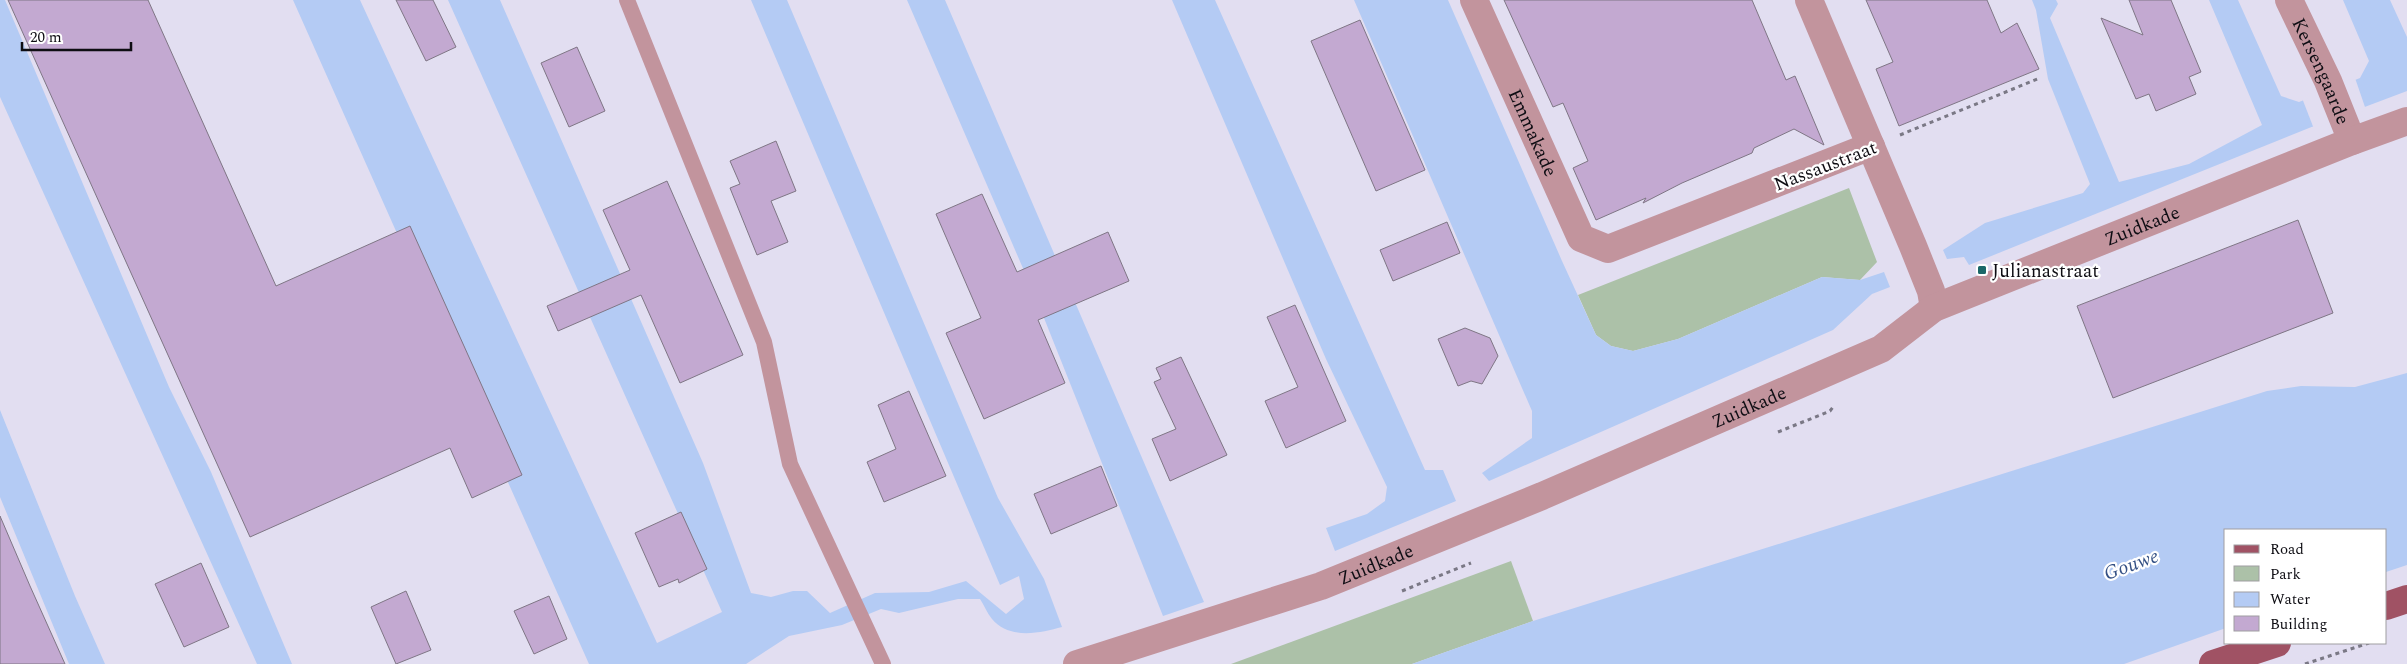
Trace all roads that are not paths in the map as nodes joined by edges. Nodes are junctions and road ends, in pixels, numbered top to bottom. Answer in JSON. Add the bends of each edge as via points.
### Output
{"nodes":[{"id":1,"x":627,"y":0,"type":"edge"},
{"id":2,"x":1474,"y":0,"type":"edge"},
{"id":3,"x":1809,"y":0,"type":"edge"},
{"id":4,"x":2290,"y":0,"type":"edge"},
{"id":5,"x":2407,"y":121,"type":"edge"},
{"id":6,"x":2348,"y":131,"type":"junction"},
{"id":7,"x":1871,"y":146,"type":"junction"},
{"id":8,"x":1608,"y":249,"type":"joint"},
{"id":9,"x":1932,"y":300,"type":"junction"},
{"id":10,"x":2407,"y":599,"type":"edge"},
{"id":11,"x":2387,"y":606,"type":"edge"},
{"id":12,"x":2273,"y":644,"type":"edge"},
{"id":13,"x":883,"y":664,"type":"edge"},
{"id":14,"x":1078,"y":664,"type":"edge"},
{"id":15,"x":2213,"y":664,"type":"edge"}],
"edges":[{"from":1,"to":13,"type":"lane","via":[[764,342],[790,464]]},
{"from":2,"to":8,"type":"street","name":"Emmakade","via":[[1581,238]]},
{"from":3,"to":7,"type":"street"},
{"from":4,"to":6,"type":"street","name":"Kersengaarde"},
{"from":5,"to":6,"type":"street","name":"Zuidkade"},
{"from":6,"to":9,"type":"street","name":"Zuidkade"},
{"from":7,"to":8,"type":"street","name":"Nassaustraat"},
{"from":7,"to":9,"type":"street"},
{"from":9,"to":14,"type":"street","name":"Zuidkade","via":[[1881,349],[1542,496],[1321,586]]},
{"from":10,"to":11,"type":"main road"},
{"from":12,"to":15,"type":"main road"}]}
